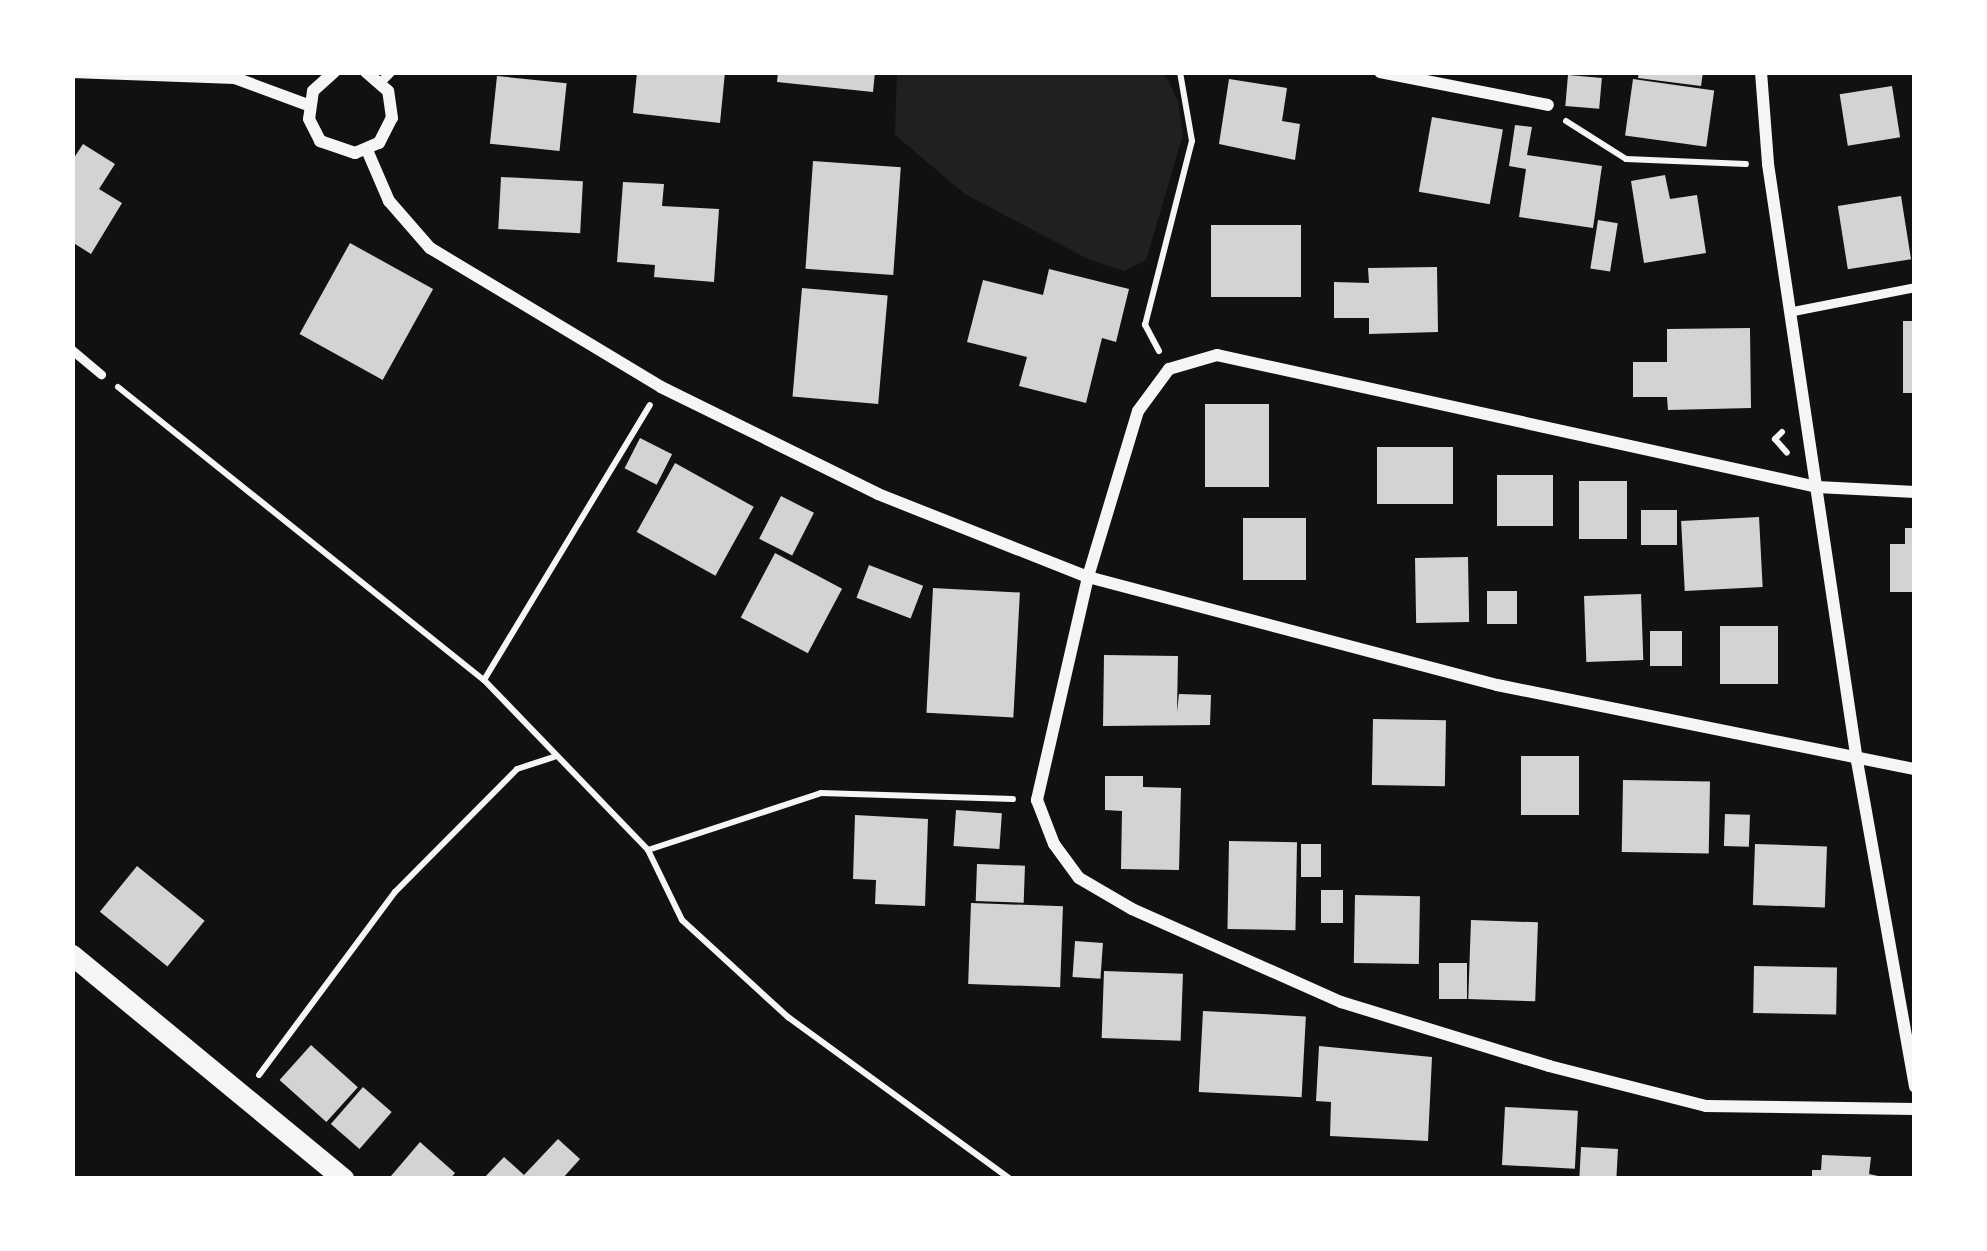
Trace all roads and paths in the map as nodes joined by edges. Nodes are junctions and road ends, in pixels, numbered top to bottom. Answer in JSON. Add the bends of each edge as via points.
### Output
{"nodes":[{"id":1,"x":72,"y":72,"type":"edge"},
{"id":2,"x":334,"y":72,"type":"edge"},
{"id":3,"x":366,"y":72,"type":"edge"},
{"id":4,"x":1180,"y":72,"type":"edge"},
{"id":5,"x":1380,"y":72,"type":"edge"},
{"id":6,"x":1761,"y":72,"type":"edge"},
{"id":7,"x":386,"y":77,"type":"edge"},
{"id":8,"x":308,"y":105,"type":"junction"},
{"id":9,"x":1548,"y":106,"type":"joint"},
{"id":10,"x":367,"y":150,"type":"junction"},
{"id":11,"x":1768,"y":164,"type":"junction"},
{"id":12,"x":1915,"y":287,"type":"edge"},
{"id":13,"x":1793,"y":311,"type":"junction"},
{"id":14,"x":72,"y":350,"type":"edge"},
{"id":15,"x":1169,"y":369,"type":"junction"},
{"id":16,"x":101,"y":374,"type":"joint"},
{"id":17,"x":662,"y":387,"type":"junction"},
{"id":18,"x":1816,"y":487,"type":"junction"},
{"id":19,"x":1915,"y":492,"type":"edge"},
{"id":20,"x":1088,"y":577,"type":"junction"},
{"id":21,"x":484,"y":680,"type":"junction"},
{"id":22,"x":554,"y":757,"type":"junction"},
{"id":23,"x":1857,"y":761,"type":"junction"},
{"id":24,"x":1915,"y":769,"type":"edge"},
{"id":25,"x":1037,"y":800,"type":"junction"},
{"id":26,"x":648,"y":850,"type":"junction"},
{"id":27,"x":72,"y":955,"type":"edge"},
{"id":28,"x":1915,"y":1087,"type":"edge"},
{"id":29,"x":241,"y":1097,"type":"junction"},
{"id":30,"x":1915,"y":1109,"type":"edge"},
{"id":31,"x":344,"y":1179,"type":"edge"},
{"id":32,"x":1010,"y":1179,"type":"edge"}],
"edges":[{"from":1,"to":8,"type":"street","via":[[235,78]]},
{"from":2,"to":8,"type":"street"},
{"from":3,"to":7,"type":"street"},
{"from":4,"to":15,"type":"path","via":[[1192,141],[1144,325]]},
{"from":5,"to":9,"type":"street"},
{"from":6,"to":11,"type":"street"},
{"from":7,"to":10,"type":"street","via":[[392,118]]},
{"from":8,"to":10,"type":"street","via":[[320,141],[342,153]]},
{"from":9,"to":11,"type":"path","via":[[1626,159]]},
{"from":10,"to":17,"type":"street","via":[[389,201],[430,248]]},
{"from":11,"to":13,"type":"street"},
{"from":12,"to":13,"type":"lane"},
{"from":13,"to":18,"type":"street"},
{"from":14,"to":16,"type":"lane"},
{"from":15,"to":18,"type":"street","via":[[1217,355]]},
{"from":15,"to":20,"type":"street","via":[[1138,411]]},
{"from":16,"to":21,"type":"path"},
{"from":17,"to":20,"type":"street","via":[[878,494]]},
{"from":17,"to":21,"type":"path"},
{"from":18,"to":19,"type":"street"},
{"from":18,"to":23,"type":"street"},
{"from":20,"to":23,"type":"street","via":[[1497,685]]},
{"from":20,"to":25,"type":"street"},
{"from":21,"to":22,"type":"path"},
{"from":22,"to":26,"type":"path"},
{"from":22,"to":29,"type":"path","via":[[517,769],[395,892]]},
{"from":23,"to":24,"type":"street"},
{"from":23,"to":28,"type":"street"},
{"from":25,"to":26,"type":"path","via":[[821,793]]},
{"from":25,"to":30,"type":"street","via":[[1079,878],[1341,1002],[1706,1106]]},
{"from":26,"to":32,"type":"path","via":[[682,920],[788,1017]]},
{"from":27,"to":29,"type":"street"},
{"from":29,"to":31,"type":"street"}]}
